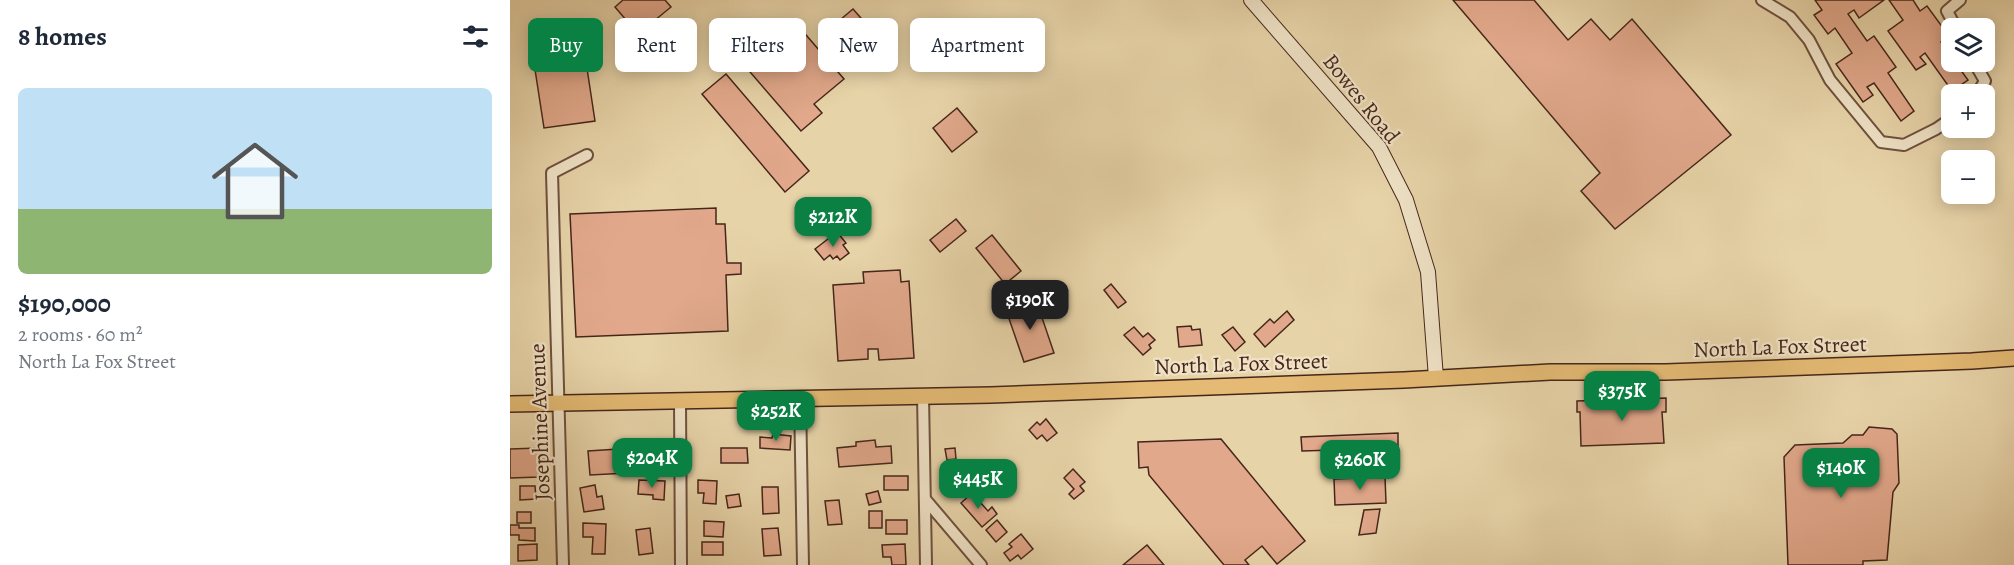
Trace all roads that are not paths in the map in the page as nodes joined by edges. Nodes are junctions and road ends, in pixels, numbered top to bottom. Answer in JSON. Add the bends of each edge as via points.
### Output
{"nodes":[{"id":1,"x":1251,"y":0,"type":"edge"},
{"id":2,"x":1762,"y":0,"type":"edge"},
{"id":3,"x":1960,"y":0,"type":"edge"},
{"id":4,"x":1951,"y":18,"type":"edge"},
{"id":5,"x":1941,"y":126,"type":"edge"},
{"id":6,"x":587,"y":155,"type":"dead end"},
{"id":7,"x":2014,"y":358,"type":"edge"},
{"id":8,"x":1436,"y":378,"type":"junction"},
{"id":9,"x":923,"y":396,"type":"junction"},
{"id":10,"x":800,"y":399,"type":"junction"},
{"id":11,"x":680,"y":401,"type":"junction"},
{"id":12,"x":557,"y":403,"type":"junction"},
{"id":13,"x":510,"y":404,"type":"edge"},
{"id":14,"x":925,"y":499,"type":"junction"},
{"id":15,"x":563,"y":565,"type":"edge"},
{"id":16,"x":681,"y":565,"type":"edge"},
{"id":17,"x":803,"y":565,"type":"edge"},
{"id":18,"x":926,"y":565,"type":"edge"},
{"id":19,"x":981,"y":565,"type":"edge"}],
"edges":[{"from":1,"to":8,"type":"street","name":"Bowes Road","via":[[1379,147],[1406,200],[1428,272]]},
{"from":2,"to":5,"type":"street","via":[[1790,18],[1809,40],[1830,80],[1881,142],[1904,145]]},
{"from":3,"to":4,"type":"street","via":[[1947,10]]},
{"from":6,"to":12,"type":"street","name":"Josephine Avenue","via":[[552,173]]},
{"from":7,"to":8,"type":"main road","name":"North La Fox Street"},
{"from":8,"to":9,"type":"main road","name":"North La Fox Street"},
{"from":9,"to":10,"type":"main road","name":"North La Fox Street"},
{"from":9,"to":14,"type":"street"},
{"from":10,"to":11,"type":"main road","name":"North La Fox Street"},
{"from":10,"to":17,"type":"street"},
{"from":11,"to":12,"type":"main road","name":"North La Fox Street"},
{"from":11,"to":16,"type":"street"},
{"from":12,"to":13,"type":"main road","name":"North La Fox Street"},
{"from":12,"to":15,"type":"street","name":"Josephine Avenue"},
{"from":14,"to":18,"type":"street"},
{"from":14,"to":19,"type":"street"}]}
